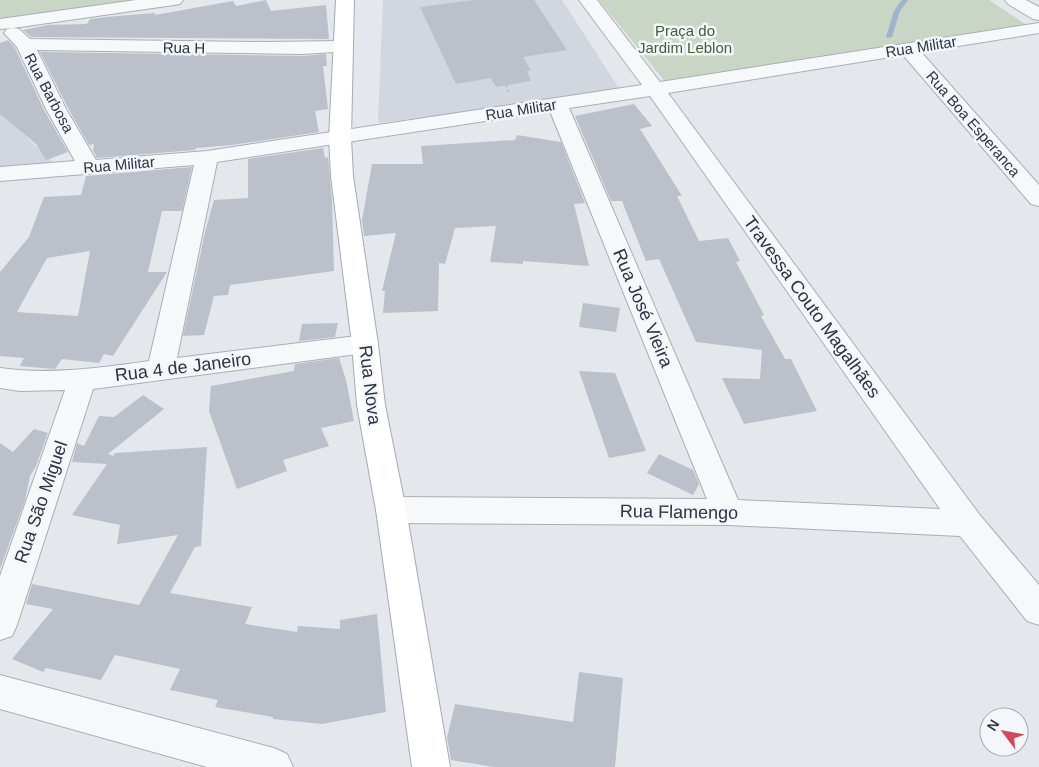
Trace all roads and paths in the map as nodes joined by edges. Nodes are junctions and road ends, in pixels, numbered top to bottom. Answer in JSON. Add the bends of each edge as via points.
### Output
{"nodes":[{"id":1,"x":174,"y":0,"type":"edge"},
{"id":2,"x":345,"y":0,"type":"edge"},
{"id":3,"x":588,"y":0,"type":"edge"},
{"id":4,"x":1014,"y":0,"type":"edge"},
{"id":5,"x":1039,"y":15,"type":"edge"},
{"id":6,"x":1,"y":24,"type":"edge"},
{"id":7,"x":1039,"y":28,"type":"edge"},
{"id":8,"x":24,"y":45,"type":"junction"},
{"id":9,"x":343,"y":47,"type":"junction"},
{"id":10,"x":908,"y":49,"type":"junction"},
{"id":11,"x":655,"y":90,"type":"junction"},
{"id":12,"x":558,"y":104,"type":"junction"},
{"id":13,"x":340,"y":138,"type":"junction"},
{"id":14,"x":208,"y":157,"type":"junction"},
{"id":15,"x":90,"y":168,"type":"junction"},
{"id":16,"x":0,"y":174,"type":"edge"},
{"id":17,"x":1039,"y":199,"type":"edge"},
{"id":18,"x":365,"y":344,"type":"junction"},
{"id":19,"x":160,"y":369,"type":"junction"},
{"id":20,"x":0,"y":378,"type":"edge"},
{"id":21,"x":82,"y":380,"type":"junction"},
{"id":22,"x":391,"y":510,"type":"junction"},
{"id":23,"x":728,"y":512,"type":"junction"},
{"id":24,"x":968,"y":523,"type":"junction"},
{"id":25,"x":1039,"y":610,"type":"edge"},
{"id":26,"x":0,"y":624,"type":"edge"},
{"id":27,"x":0,"y":692,"type":"edge"},
{"id":28,"x":274,"y":767,"type":"edge"},
{"id":29,"x":431,"y":767,"type":"edge"}],
"edges":[{"from":1,"to":6,"type":"street"},
{"from":2,"to":9,"type":"main road","name":"Rua Nova"},
{"from":3,"to":11,"type":"street","name":"Travessa Couto Magalhães"},
{"from":4,"to":5,"type":"street"},
{"from":6,"to":8,"type":"street","name":"Rua Barbosa"},
{"from":7,"to":10,"type":"street","name":"Rua Militar"},
{"from":8,"to":9,"type":"street","name":"Rua H","via":[[107,44],[278,50]]},
{"from":8,"to":15,"type":"street","name":"Rua Barbosa"},
{"from":9,"to":13,"type":"main road","name":"Rua Nova"},
{"from":10,"to":11,"type":"street","name":"Rua Militar"},
{"from":10,"to":17,"type":"street","name":"Rua Boa Esperanca"},
{"from":11,"to":12,"type":"street","name":"Rua Militar"},
{"from":11,"to":24,"type":"street","name":"Travessa Couto Magalhães"},
{"from":12,"to":13,"type":"street","name":"Rua Militar"},
{"from":12,"to":23,"type":"street","name":"Rua José Vieira"},
{"from":13,"to":14,"type":"street","name":"Rua Militar"},
{"from":13,"to":18,"type":"main road","name":"Rua Nova","via":[[342,176]]},
{"from":14,"to":15,"type":"street","name":"Rua Militar"},
{"from":14,"to":19,"type":"street"},
{"from":15,"to":16,"type":"street","name":"Rua Militar"},
{"from":18,"to":19,"type":"street","name":"Rua 4 de Janeiro"},
{"from":18,"to":22,"type":"main road","name":"Rua Nova","via":[[371,405]]},
{"from":19,"to":21,"type":"street","name":"Rua 4 de Janeiro"},
{"from":20,"to":21,"type":"street","name":"Rua 4 de Janeiro","via":[[20,381]]},
{"from":21,"to":26,"type":"street","name":"Rua São Miguel"},
{"from":22,"to":23,"type":"street","name":"Rua Flamengo"},
{"from":22,"to":29,"type":"main road","name":"Rua Nova"},
{"from":23,"to":24,"type":"street","name":"Rua Flamengo"},
{"from":24,"to":25,"type":"street","name":"Travessa Couto Magalhães"},
{"from":27,"to":28,"type":"street"}]}
